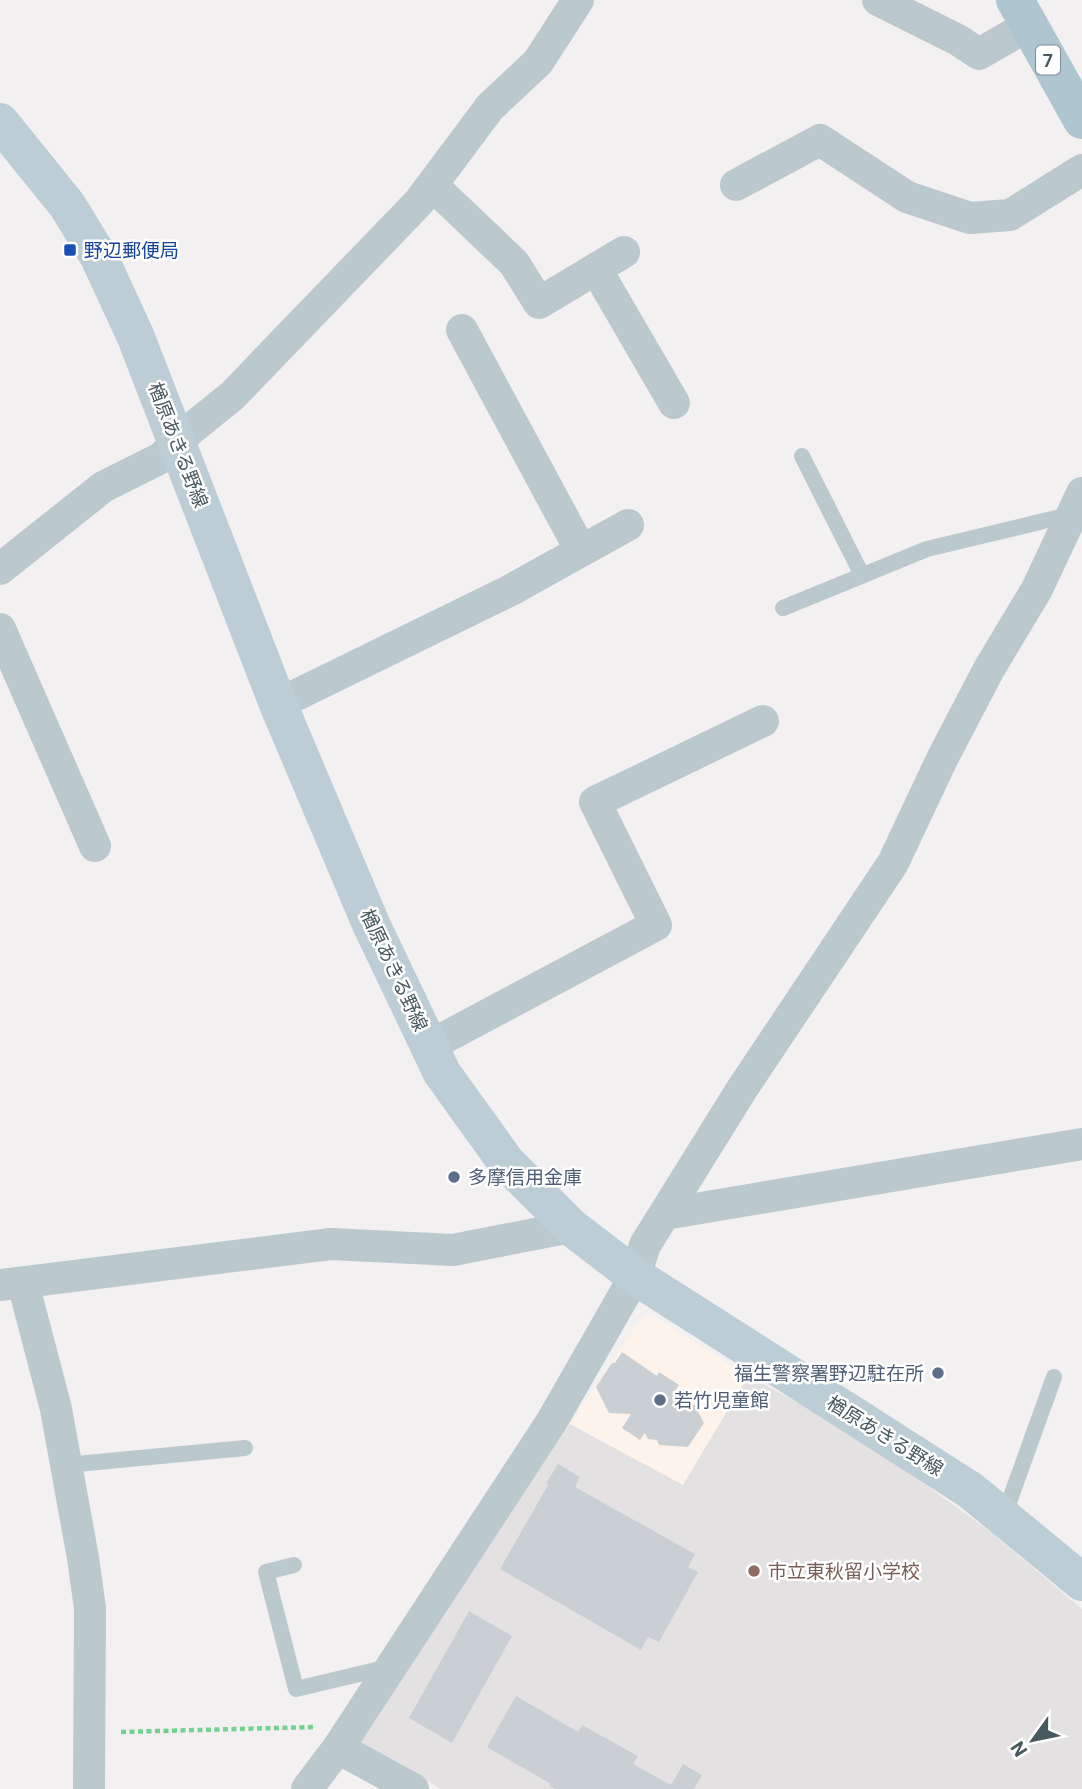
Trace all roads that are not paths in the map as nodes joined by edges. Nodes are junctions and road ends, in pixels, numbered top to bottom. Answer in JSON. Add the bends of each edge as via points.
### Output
{"nodes":[{"id":1,"x":578,"y":0,"type":"edge"},
{"id":2,"x":878,"y":0,"type":"edge"},
{"id":3,"x":1022,"y":13,"type":"edge"},
{"id":4,"x":1082,"y":120,"type":"edge"},
{"id":5,"x":0,"y":122,"type":"edge"},
{"id":6,"x":1082,"y":170,"type":"edge"},
{"id":7,"x":432,"y":185,"type":"junction"},
{"id":8,"x":736,"y":185,"type":"dead end"},
{"id":9,"x":624,"y":252,"type":"dead end"},
{"id":10,"x":596,"y":269,"type":"junction"},
{"id":11,"x":462,"y":330,"type":"dead end"},
{"id":12,"x":674,"y":403,"type":"dead end"},
{"id":13,"x":177,"y":443,"type":"junction"},
{"id":14,"x":802,"y":456,"type":"dead end"},
{"id":15,"x":1077,"y":503,"type":"edge"},
{"id":16,"x":628,"y":525,"type":"dead end"},
{"id":17,"x":581,"y":551,"type":"junction"},
{"id":18,"x":0,"y":569,"type":"edge"},
{"id":19,"x":862,"y":575,"type":"junction"},
{"id":20,"x":783,"y":608,"type":"dead end"},
{"id":21,"x":0,"y":629,"type":"edge"},
{"id":22,"x":278,"y":704,"type":"junction"},
{"id":23,"x":763,"y":722,"type":"dead end"},
{"id":24,"x":95,"y":846,"type":"dead end"},
{"id":25,"x":429,"y":1046,"type":"junction"},
{"id":26,"x":1082,"y":1144,"type":"edge"},
{"id":27,"x":665,"y":1214,"type":"junction"},
{"id":28,"x":571,"y":1227,"type":"junction"},
{"id":29,"x":635,"y":1276,"type":"junction"},
{"id":30,"x":12,"y":1284,"type":"edge"},
{"id":31,"x":1054,"y":1377,"type":"dead end"},
{"id":32,"x":245,"y":1448,"type":"dead end"},
{"id":33,"x":66,"y":1465,"type":"junction"},
{"id":34,"x":1004,"y":1516,"type":"junction"},
{"id":35,"x":294,"y":1565,"type":"dead end"},
{"id":36,"x":1082,"y":1582,"type":"edge"},
{"id":37,"x":391,"y":1666,"type":"junction"},
{"id":38,"x":345,"y":1737,"type":"junction"},
{"id":39,"x":89,"y":1789,"type":"edge"},
{"id":40,"x":307,"y":1789,"type":"edge"},
{"id":41,"x":414,"y":1789,"type":"edge"}],
"edges":[{"from":1,"to":7,"type":"street","via":[[538,62],[490,107]]},
{"from":2,"to":3,"type":"street","via":[[979,54]]},
{"from":3,"to":4,"type":"main road","number":"7"},
{"from":5,"to":13,"type":"main road","name":"楢原あきる野線","via":[[67,205],[99,257]]},
{"from":6,"to":8,"type":"street","via":[[1010,215],[970,218],[907,197],[820,140]]},
{"from":7,"to":10,"type":"street","via":[[514,263],[539,303]]},
{"from":7,"to":13,"type":"street","via":[[232,396]]},
{"from":9,"to":10,"type":"street"},
{"from":10,"to":12,"type":"street"},
{"from":11,"to":17,"type":"street"},
{"from":13,"to":18,"type":"street","via":[[161,458],[103,487]]},
{"from":13,"to":22,"type":"main road","name":"楢原あきる野線"},
{"from":14,"to":19,"type":"lane"},
{"from":15,"to":19,"type":"lane","via":[[927,549]]},
{"from":15,"to":27,"type":"street","via":[[1037,589],[989,669],[893,863],[742,1089]]},
{"from":16,"to":17,"type":"street"},
{"from":17,"to":22,"type":"street","via":[[512,590]]},
{"from":19,"to":20,"type":"lane"},
{"from":21,"to":24,"type":"street"},
{"from":22,"to":25,"type":"main road","name":"楢原あきる野線","via":[[371,924]]},
{"from":23,"to":25,"type":"street","via":[[595,802],[656,925]]},
{"from":25,"to":28,"type":"main road","name":"楢原あきる野線","via":[[442,1073],[506,1162]]},
{"from":26,"to":27,"type":"street"},
{"from":27,"to":29,"type":"street","via":[[645,1245]]},
{"from":28,"to":29,"type":"main road","name":"楢原あきる野線"},
{"from":28,"to":30,"type":"street","via":[[453,1250],[331,1244]]},
{"from":29,"to":34,"type":"main road","name":"楢原あきる野線"},
{"from":29,"to":37,"type":"street","via":[[552,1421]]},
{"from":30,"to":33,"type":"street","via":[[56,1409]]},
{"from":31,"to":34,"type":"lane"},
{"from":32,"to":33,"type":"lane"},
{"from":33,"to":39,"type":"street","via":[[90,1608]]},
{"from":34,"to":36,"type":"main road","name":"楢原あきる野線"},
{"from":35,"to":37,"type":"lane","via":[[266,1572],[296,1689]]},
{"from":37,"to":38,"type":"street"},
{"from":38,"to":40,"type":"street"},
{"from":38,"to":41,"type":"street"}]}
